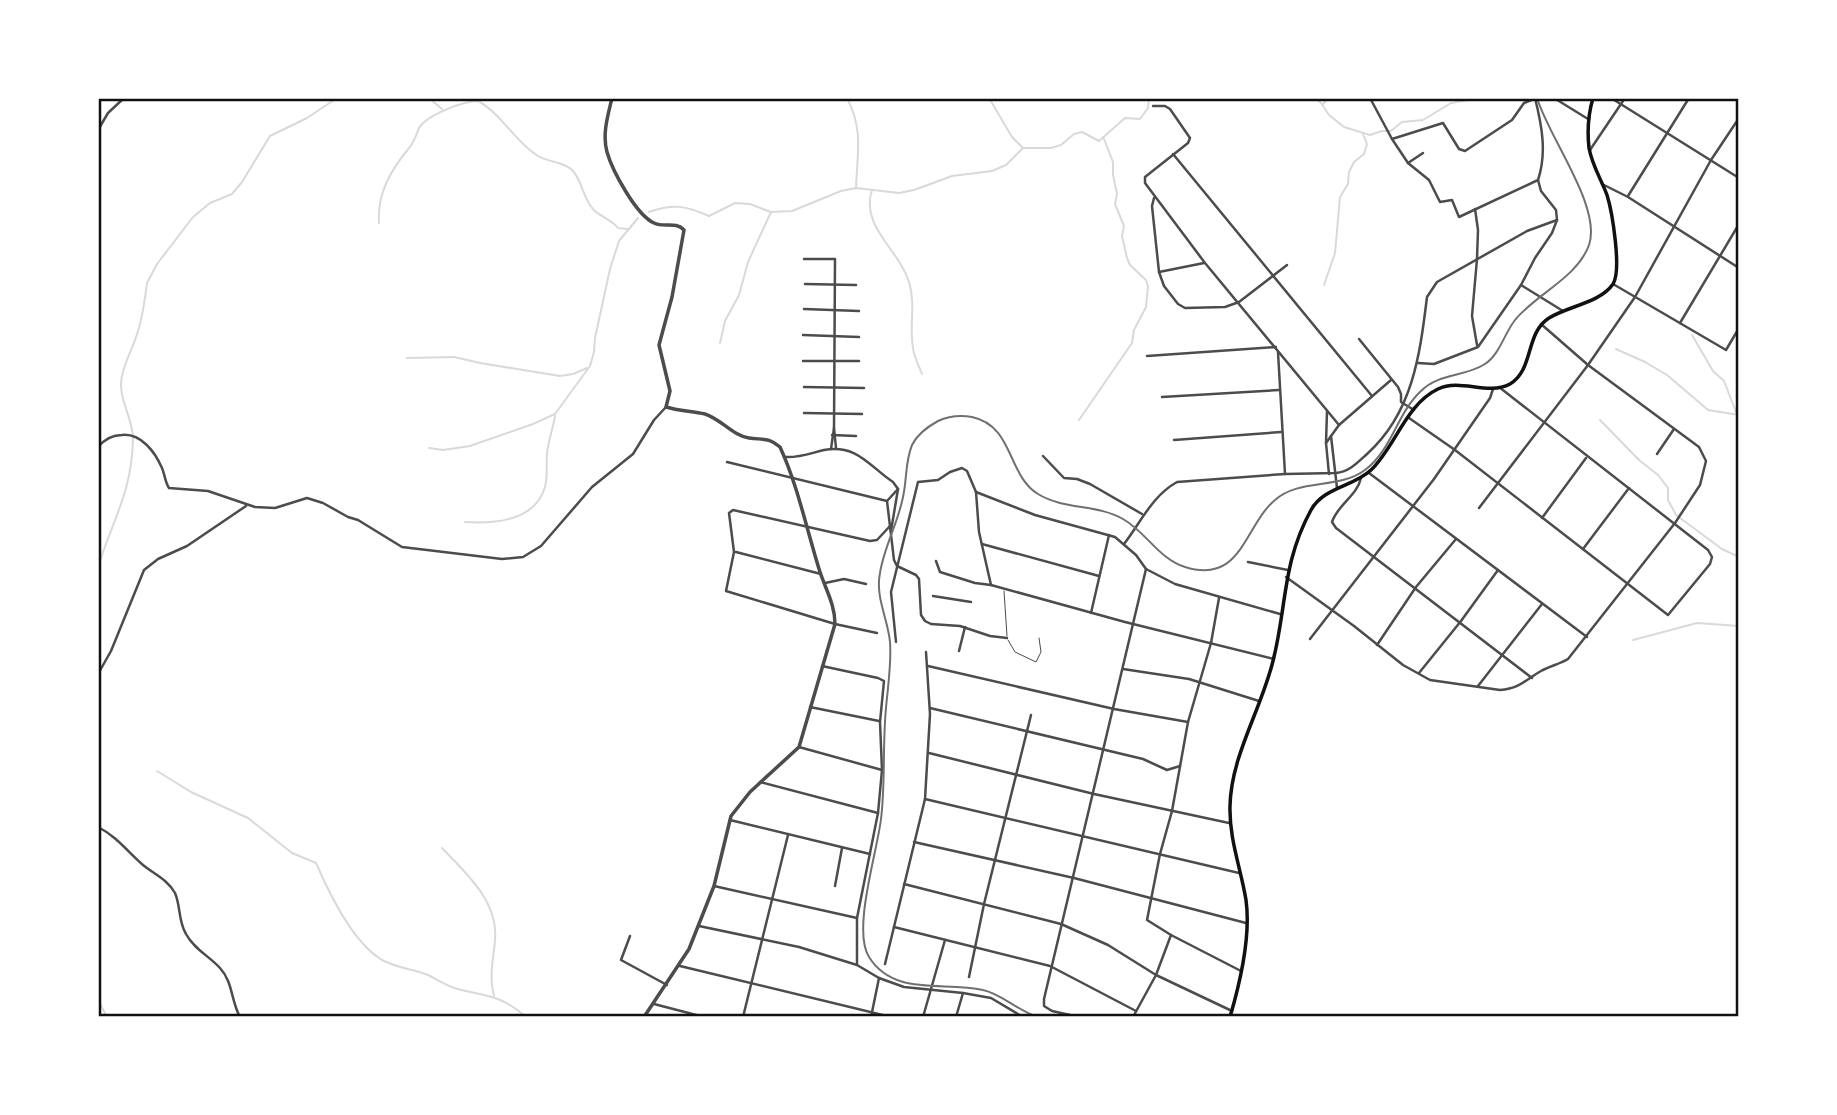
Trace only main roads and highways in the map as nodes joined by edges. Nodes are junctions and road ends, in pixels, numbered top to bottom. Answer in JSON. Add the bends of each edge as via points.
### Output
{"nodes":[{"id":1,"x":1593,"y":98,"type":"edge"},
{"id":2,"x":1230,"y":1017,"type":"edge"}],
"edges":[{"from":1,"to":2,"type":"main road","via":[[1588,118],[1590,150],[1609,204],[1617,266],[1613,284],[1541,324],[1511,383],[1493,388],[1449,385],[1427,396],[1369,473],[1312,508],[1292,555],[1274,659],[1230,802],[1246,902],[1241,971]]}]}
